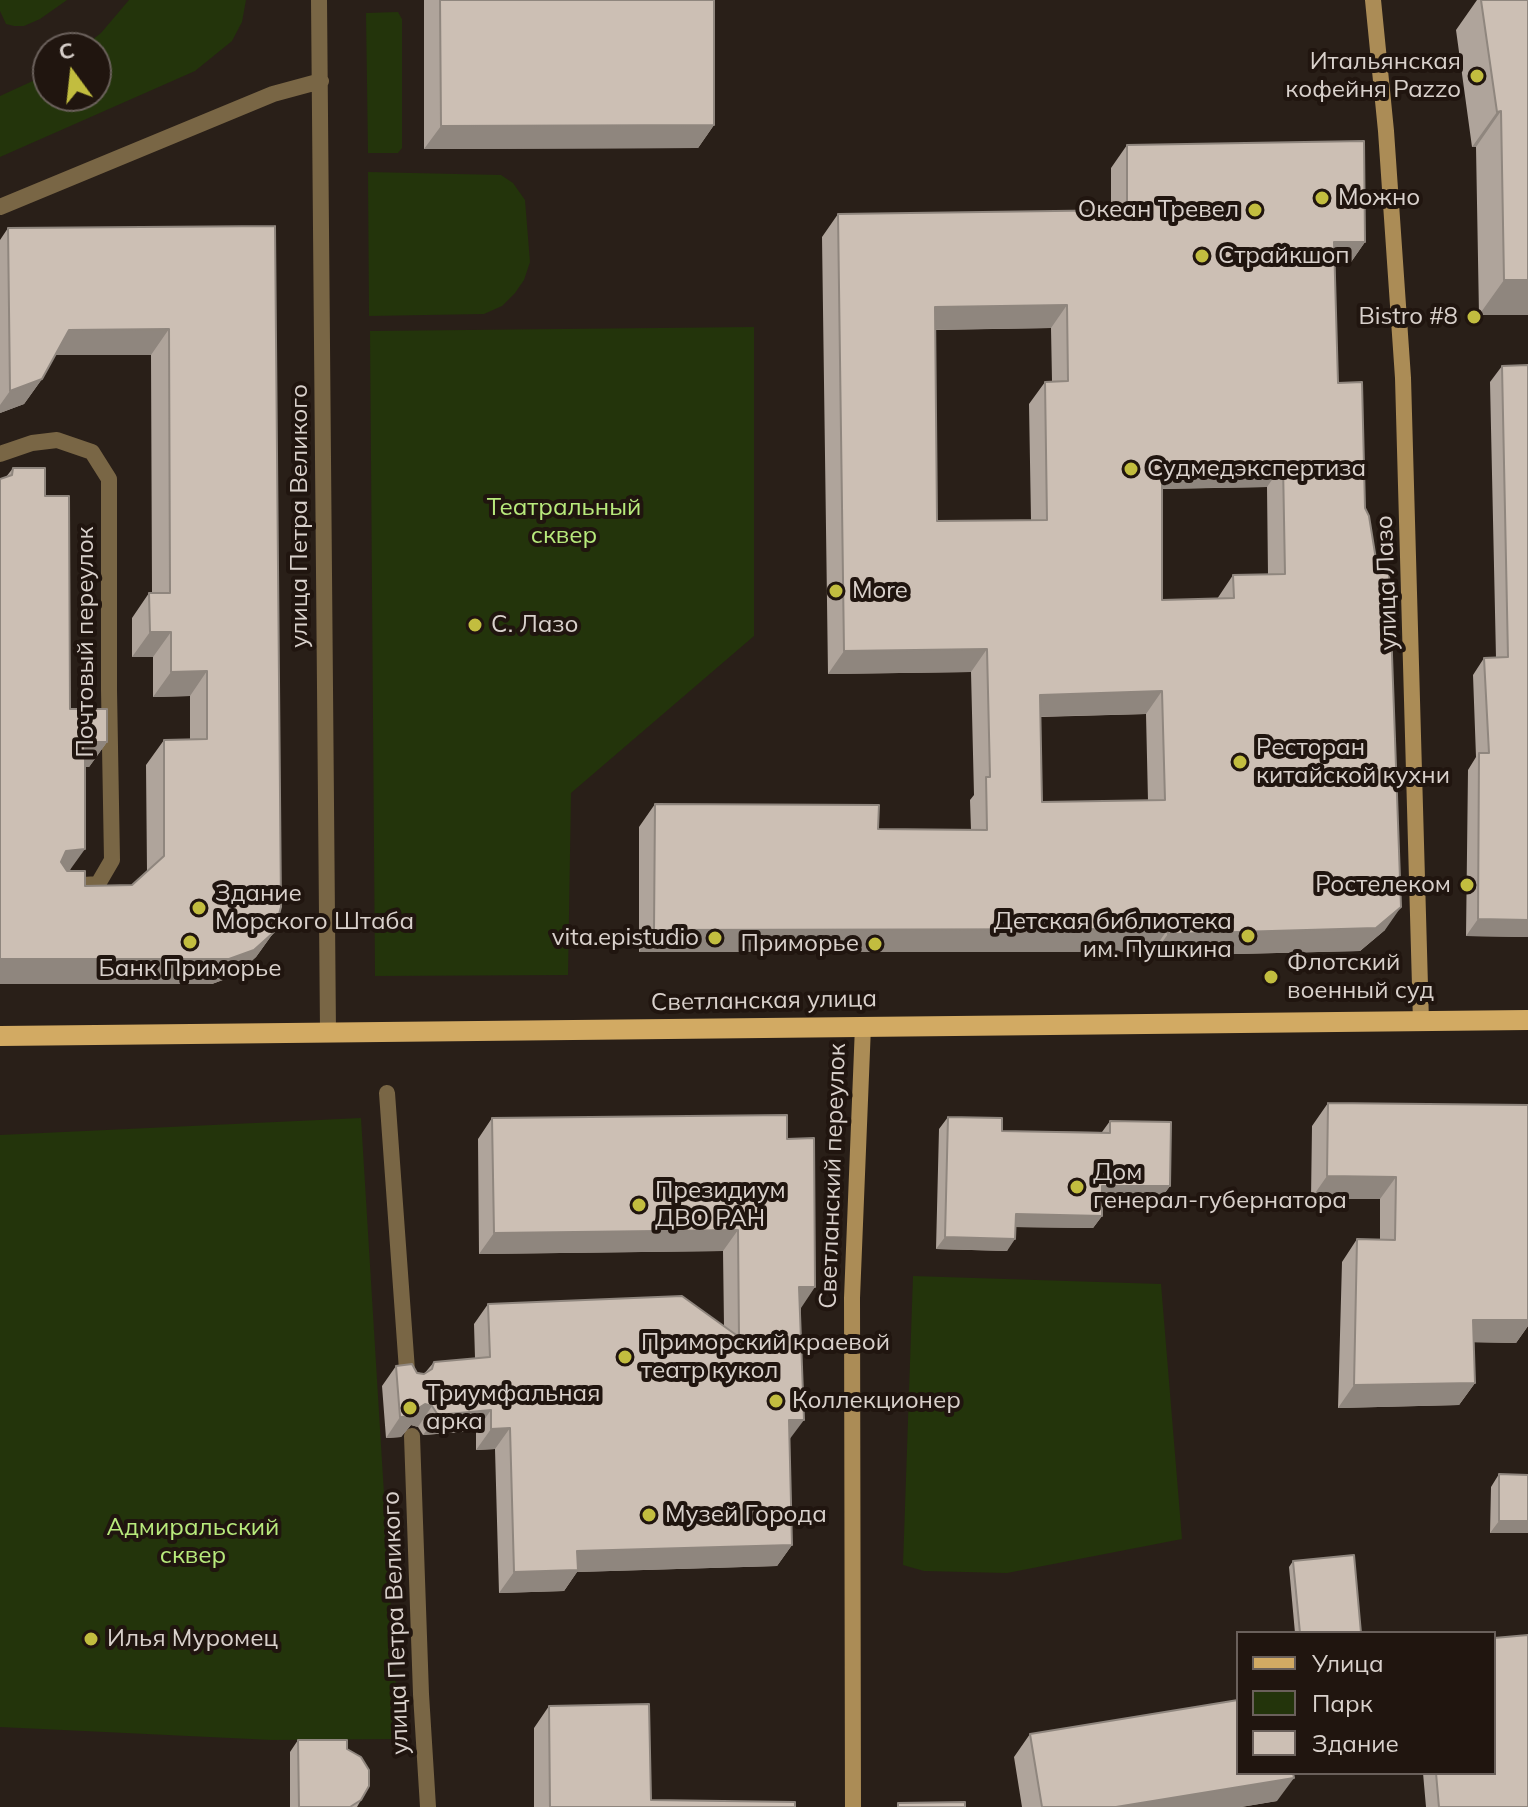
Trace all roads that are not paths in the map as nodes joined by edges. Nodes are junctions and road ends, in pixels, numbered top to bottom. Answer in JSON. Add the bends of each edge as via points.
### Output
{"nodes":[{"id":1,"x":319,"y":0,"type":"edge"},
{"id":2,"x":1373,"y":0,"type":"edge"},
{"id":3,"x":321,"y":81,"type":"junction"},
{"id":4,"x":0,"y":207,"type":"edge"},
{"id":5,"x":0,"y":454,"type":"edge"},
{"id":6,"x":54,"y":886,"type":"edge"},
{"id":7,"x":1528,"y":1020,"type":"edge"},
{"id":8,"x":1421,"y":1022,"type":"junction"},
{"id":9,"x":863,"y":1026,"type":"junction"},
{"id":10,"x":328,"y":1031,"type":"junction"},
{"id":11,"x":0,"y":1036,"type":"edge"},
{"id":12,"x":387,"y":1093,"type":"dead end"},
{"id":13,"x":408,"y":1384,"type":"edge"},
{"id":14,"x":412,"y":1436,"type":"edge"},
{"id":15,"x":428,"y":1807,"type":"edge"},
{"id":16,"x":853,"y":1807,"type":"edge"}],
"edges":[{"from":1,"to":3,"type":"street","name":"улица Петра Великого"},
{"from":2,"to":8,"type":"main road","name":"улица Лазо","via":[[1401,332]]},
{"from":3,"to":4,"type":"street","via":[[261,98]]},
{"from":3,"to":10,"type":"street","name":"улица Петра Великого"},
{"from":5,"to":6,"type":"street","name":"Почтовый переулок","via":[[57,440],[92,452],[109,479],[112,860],[98,884]]},
{"from":7,"to":8,"type":"main road","name":"Светланская улица"},
{"from":8,"to":9,"type":"main road","name":"Светланская улица"},
{"from":9,"to":10,"type":"main road","name":"Светланская улица"},
{"from":9,"to":16,"type":"main road","name":"Светланский переулок","via":[[852,1298]]},
{"from":10,"to":11,"type":"main road","name":"Светланская улица"},
{"from":12,"to":13,"type":"street"},
{"from":14,"to":15,"type":"street","name":"улица Петра Великого"}]}
